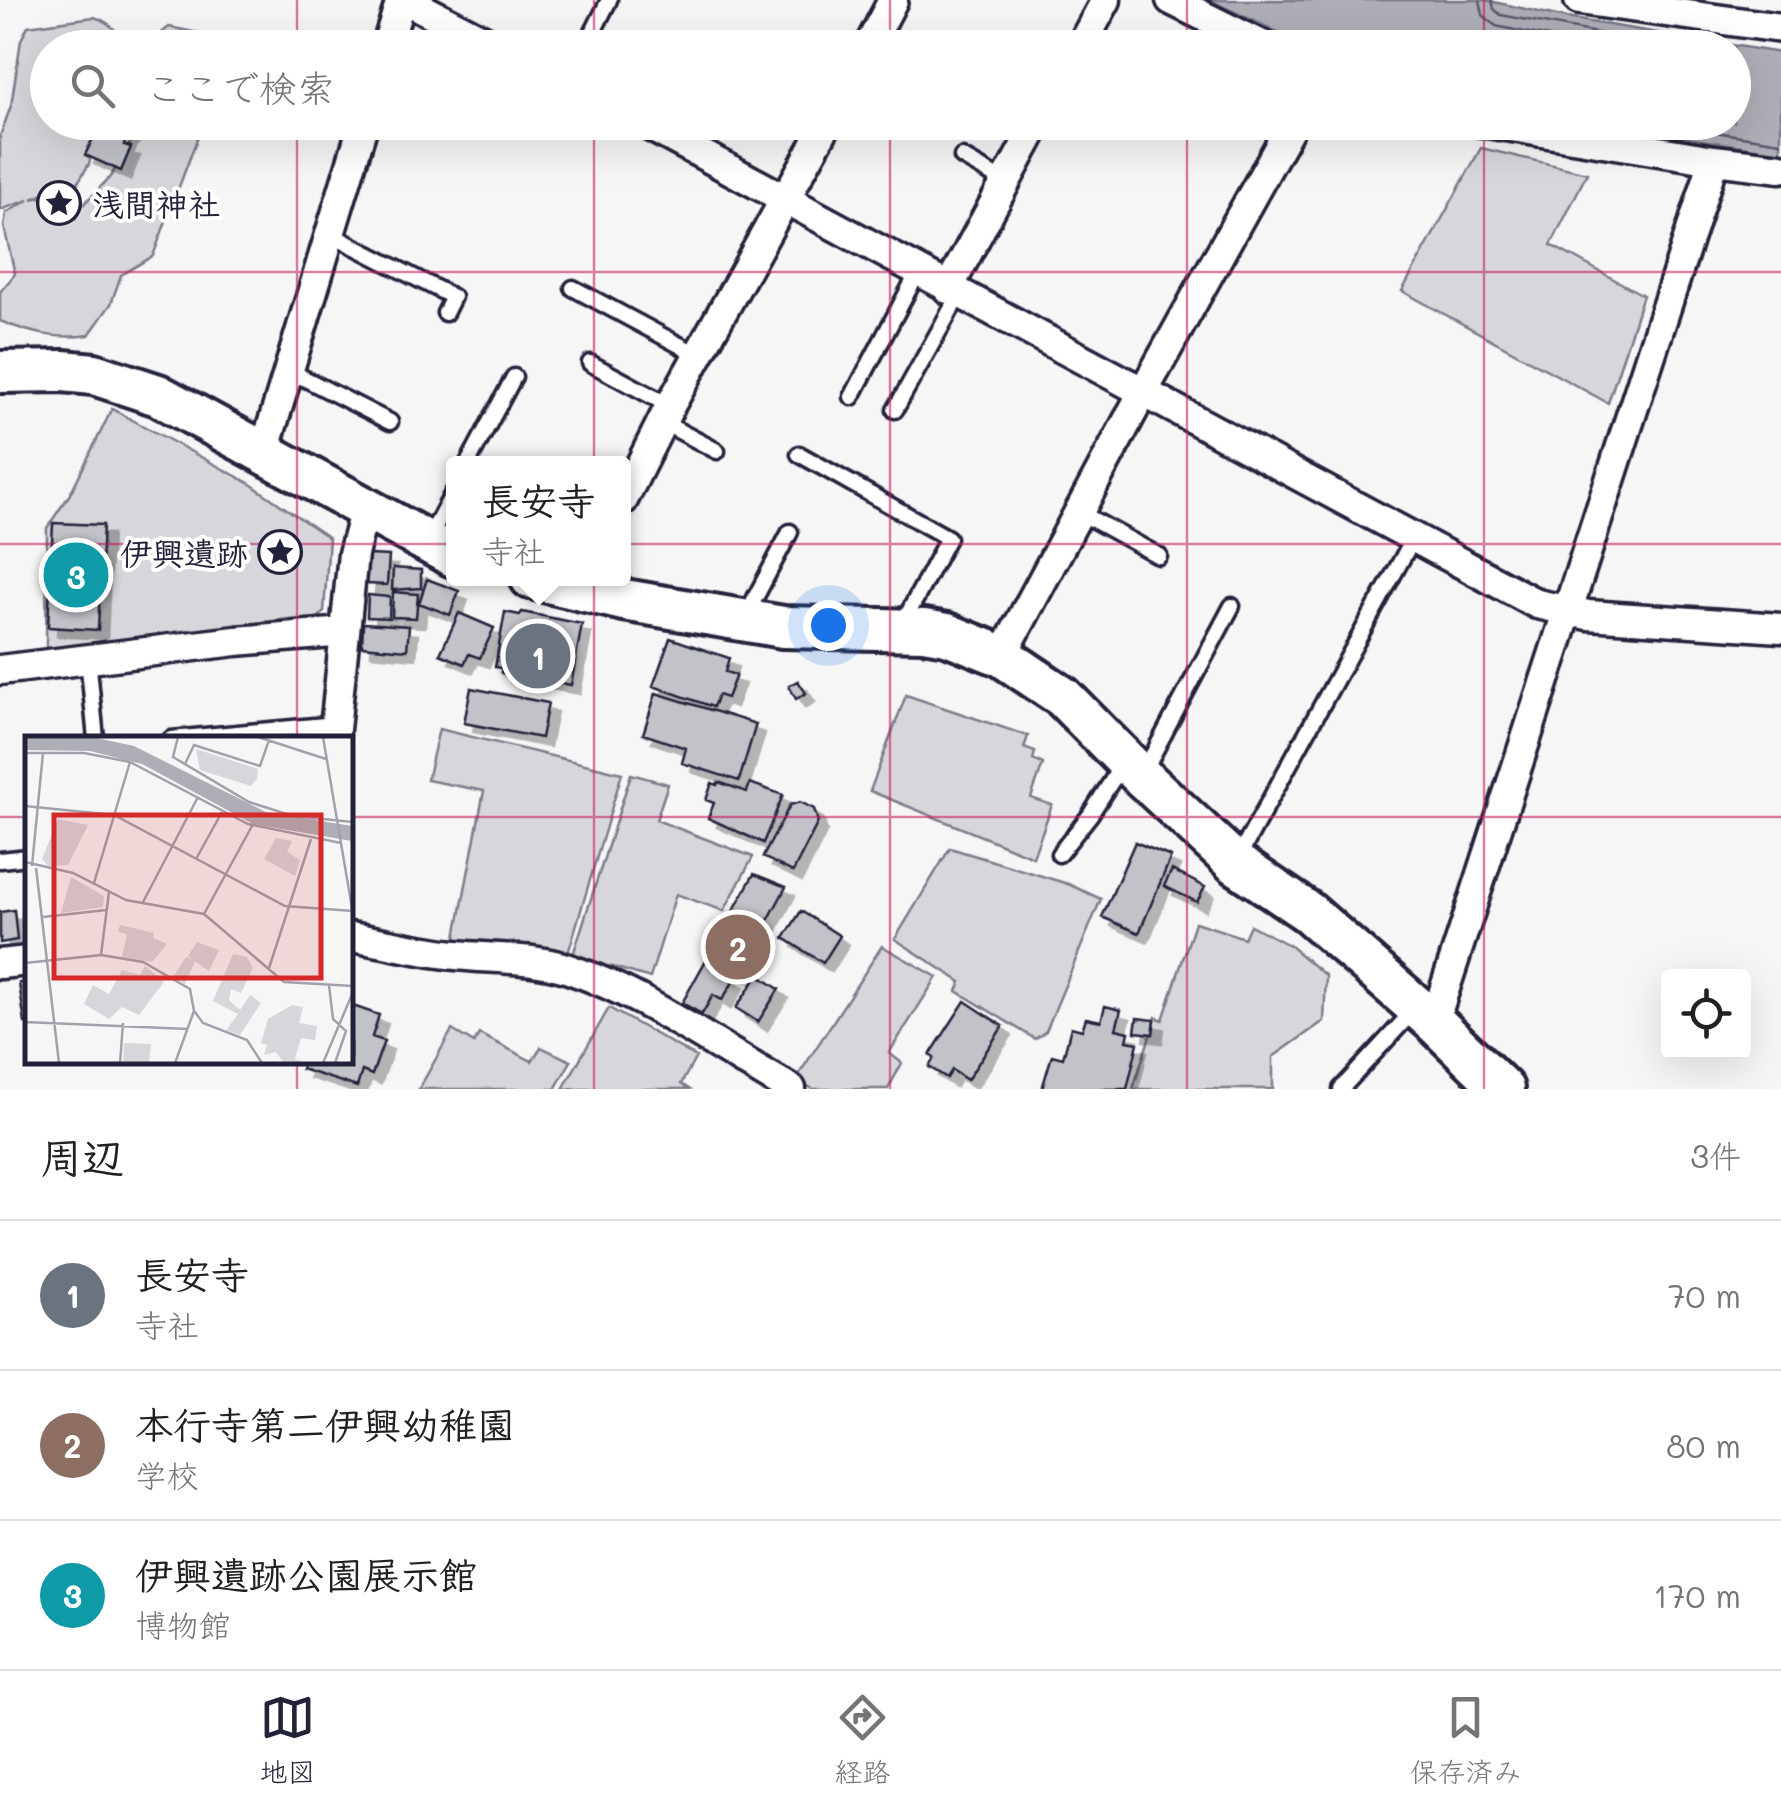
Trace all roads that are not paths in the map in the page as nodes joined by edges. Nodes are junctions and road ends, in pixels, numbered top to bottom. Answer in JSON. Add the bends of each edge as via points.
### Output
{"nodes":[{"id":1,"x":403,"y":0,"type":"edge"},
{"id":2,"x":609,"y":0,"type":"edge"},
{"id":3,"x":893,"y":0,"type":"edge"},
{"id":4,"x":1106,"y":0,"type":"edge"},
{"id":5,"x":1171,"y":0,"type":"edge"},
{"id":6,"x":1579,"y":0,"type":"edge"},
{"id":7,"x":1781,"y":28,"type":"edge"},
{"id":8,"x":392,"y":30,"type":"edge"},
{"id":9,"x":464,"y":30,"type":"edge"},
{"id":10,"x":594,"y":30,"type":"edge"},
{"id":11,"x":877,"y":30,"type":"edge"},
{"id":12,"x":1090,"y":30,"type":"edge"},
{"id":13,"x":1232,"y":30,"type":"edge"},
{"id":14,"x":359,"y":140,"type":"edge"},
{"id":15,"x":675,"y":140,"type":"edge"},
{"id":16,"x":818,"y":140,"type":"edge"},
{"id":17,"x":1028,"y":140,"type":"edge"},
{"id":18,"x":1283,"y":140,"type":"edge"},
{"id":19,"x":1591,"y":140,"type":"edge"},
{"id":20,"x":962,"y":157,"type":"dead end"},
{"id":21,"x":1714,"y":160,"type":"junction"},
{"id":22,"x":1781,"y":168,"type":"edge"},
{"id":23,"x":1005,"y":182,"type":"junction"},
{"id":24,"x":786,"y":200,"type":"junction"},
{"id":25,"x":330,"y":234,"type":"junction"},
{"id":26,"x":918,"y":272,"type":"junction"},
{"id":27,"x":573,"y":288,"type":"dead end"},
{"id":28,"x":954,"y":292,"type":"junction"},
{"id":29,"x":445,"y":313,"type":"dead end"},
{"id":30,"x":698,"y":355,"type":"junction"},
{"id":31,"x":590,"y":364,"type":"dead end"},
{"id":32,"x":288,"y":370,"type":"junction"},
{"id":33,"x":0,"y":372,"type":"edge"},
{"id":34,"x":514,"y":376,"type":"dead end"},
{"id":35,"x":1142,"y":394,"type":"junction"},
{"id":36,"x":852,"y":397,"type":"dead end"},
{"id":37,"x":895,"y":410,"type":"dead end"},
{"id":38,"x":666,"y":414,"type":"junction"},
{"id":39,"x":390,"y":422,"type":"dead end"},
{"id":40,"x":717,"y":451,"type":"dead end"},
{"id":41,"x":264,"y":452,"type":"junction"},
{"id":42,"x":800,"y":454,"type":"dead end"},
{"id":43,"x":472,"y":456,"type":"edge"},
{"id":44,"x":631,"y":484,"type":"edge"},
{"id":45,"x":364,"y":509,"type":"junction"},
{"id":46,"x":1079,"y":512,"type":"junction"},
{"id":47,"x":446,"y":524,"type":"edge"},
{"id":48,"x":790,"y":532,"type":"dead end"},
{"id":49,"x":1414,"y":537,"type":"junction"},
{"id":50,"x":440,"y":550,"type":"edge"},
{"id":51,"x":1159,"y":556,"type":"dead end"},
{"id":52,"x":590,"y":586,"type":"edge"},
{"id":53,"x":1232,"y":606,"type":"dead end"},
{"id":54,"x":1567,"y":612,"type":"junction"},
{"id":55,"x":752,"y":622,"type":"junction"},
{"id":56,"x":1781,"y":628,"type":"edge"},
{"id":57,"x":900,"y":630,"type":"junction"},
{"id":58,"x":345,"y":632,"type":"junction"},
{"id":59,"x":1002,"y":656,"type":"junction"},
{"id":60,"x":88,"y":658,"type":"junction"},
{"id":61,"x":0,"y":670,"type":"edge"},
{"id":62,"x":335,"y":732,"type":"edge"},
{"id":63,"x":96,"y":736,"type":"edge"},
{"id":64,"x":241,"y":736,"type":"edge"},
{"id":65,"x":1133,"y":768,"type":"junction"},
{"id":66,"x":1059,"y":854,"type":"dead end"},
{"id":67,"x":25,"y":856,"type":"edge"},
{"id":68,"x":0,"y":860,"type":"edge"},
{"id":69,"x":1235,"y":863,"type":"junction"},
{"id":70,"x":352,"y":937,"type":"edge"},
{"id":71,"x":25,"y":961,"type":"edge"},
{"id":72,"x":0,"y":964,"type":"edge"},
{"id":73,"x":1425,"y":1015,"type":"junction"},
{"id":74,"x":791,"y":1089,"type":"edge"},
{"id":75,"x":1341,"y":1089,"type":"edge"},
{"id":76,"x":1503,"y":1089,"type":"edge"}],
"edges":[{"from":1,"to":8,"type":"street"},
{"from":1,"to":9,"type":"street"},
{"from":2,"to":10,"type":"lane"},
{"from":3,"to":11,"type":"street"},
{"from":4,"to":12,"type":"street"},
{"from":5,"to":13,"type":"street"},
{"from":6,"to":7,"type":"street"},
{"from":14,"to":25,"type":"street"},
{"from":15,"to":24,"type":"street"},
{"from":16,"to":24,"type":"street"},
{"from":17,"to":23,"type":"street"},
{"from":18,"to":35,"type":"street"},
{"from":19,"to":21,"type":"street"},
{"from":20,"to":23,"type":"lane"},
{"from":21,"to":22,"type":"street"},
{"from":21,"to":54,"type":"street"},
{"from":23,"to":28,"type":"street"},
{"from":24,"to":26,"type":"street"},
{"from":24,"to":30,"type":"street"},
{"from":25,"to":29,"type":"lane","via":[[453,298]]},
{"from":25,"to":32,"type":"street"},
{"from":26,"to":28,"type":"street"},
{"from":26,"to":36,"type":"lane"},
{"from":27,"to":30,"type":"lane"},
{"from":28,"to":35,"type":"street"},
{"from":28,"to":37,"type":"lane"},
{"from":30,"to":38,"type":"street"},
{"from":31,"to":38,"type":"lane"},
{"from":32,"to":39,"type":"lane"},
{"from":32,"to":41,"type":"street"},
{"from":33,"to":41,"type":"street","via":[[63,371],[126,383]]},
{"from":34,"to":43,"type":"lane"},
{"from":35,"to":46,"type":"street"},
{"from":35,"to":49,"type":"street"},
{"from":38,"to":40,"type":"lane"},
{"from":38,"to":44,"type":"street"},
{"from":41,"to":45,"type":"street"},
{"from":42,"to":57,"type":"lane","via":[[948,538]]},
{"from":45,"to":50,"type":"street"},
{"from":45,"to":58,"type":"street"},
{"from":46,"to":51,"type":"lane"},
{"from":46,"to":59,"type":"street"},
{"from":47,"to":50,"type":"lane"},
{"from":48,"to":55,"type":"lane","via":[[754,600]]},
{"from":49,"to":54,"type":"street","via":[[1538,604]]},
{"from":49,"to":69,"type":"lane"},
{"from":52,"to":55,"type":"street"},
{"from":53,"to":65,"type":"lane"},
{"from":54,"to":56,"type":"street"},
{"from":54,"to":73,"type":"street"},
{"from":55,"to":57,"type":"street"},
{"from":57,"to":59,"type":"street","via":[[947,634]]},
{"from":58,"to":60,"type":"street"},
{"from":58,"to":62,"type":"street"},
{"from":59,"to":65,"type":"street","via":[[1063,697]]},
{"from":60,"to":61,"type":"street"},
{"from":60,"to":63,"type":"lane"},
{"from":62,"to":64,"type":"lane"},
{"from":65,"to":66,"type":"lane"},
{"from":65,"to":69,"type":"street"},
{"from":67,"to":68,"type":"lane"},
{"from":69,"to":73,"type":"street","via":[[1308,912]]},
{"from":70,"to":74,"type":"street","via":[[565,968],[664,1013]]},
{"from":71,"to":72,"type":"street"},
{"from":73,"to":75,"type":"lane"},
{"from":73,"to":76,"type":"street"}]}
